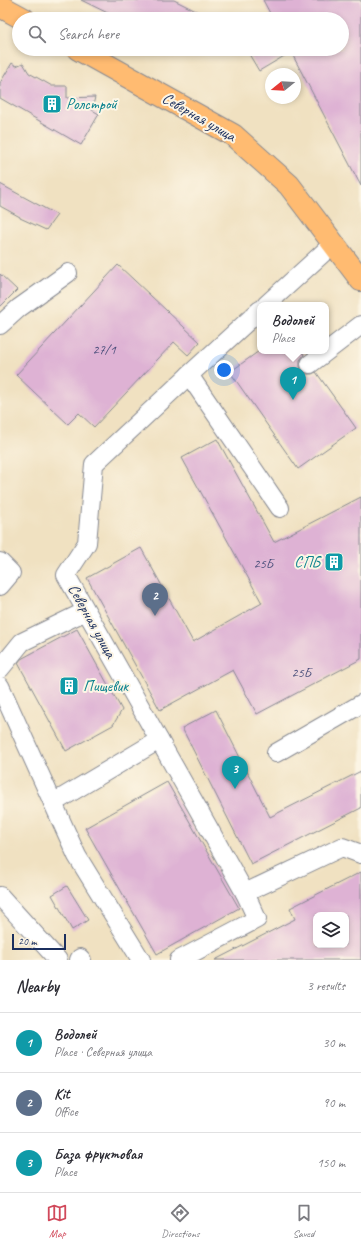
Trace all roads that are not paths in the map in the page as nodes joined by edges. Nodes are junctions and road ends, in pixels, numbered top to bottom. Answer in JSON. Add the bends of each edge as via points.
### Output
{"nodes":[{"id":1,"x":0,"y":6,"type":"edge"},
{"id":2,"x":12,"y":12,"type":"edge"},
{"id":3,"x":91,"y":56,"type":"edge"},
{"id":4,"x":334,"y":243,"type":"junction"},
{"id":5,"x":68,"y":273,"type":"dead end"},
{"id":6,"x":361,"y":280,"type":"edge"},
{"id":7,"x":269,"y":302,"type":"edge"},
{"id":8,"x":257,"y":313,"type":"edge"},
{"id":9,"x":0,"y":325,"type":"edge"},
{"id":10,"x":361,"y":325,"type":"edge"},
{"id":11,"x":329,"y":349,"type":"edge"},
{"id":12,"x":323,"y":354,"type":"edge"},
{"id":13,"x":310,"y":364,"type":"dead end"},
{"id":14,"x":189,"y":375,"type":"junction"},
{"id":15,"x":280,"y":508,"type":"dead end"},
{"id":16,"x":0,"y":562,"type":"edge"},
{"id":17,"x":0,"y":586,"type":"edge"},
{"id":18,"x":86,"y":611,"type":"junction"},
{"id":19,"x":0,"y":669,"type":"edge"},
{"id":20,"x":0,"y":686,"type":"edge"},
{"id":21,"x":361,"y":704,"type":"edge"},
{"id":22,"x":159,"y":740,"type":"junction"},
{"id":23,"x":276,"y":753,"type":"dead end"},
{"id":24,"x":53,"y":804,"type":"junction"},
{"id":25,"x":361,"y":854,"type":"edge"},
{"id":26,"x":244,"y":893,"type":"junction"},
{"id":27,"x":0,"y":896,"type":"edge"},
{"id":28,"x":58,"y":960,"type":"edge"},
{"id":29,"x":79,"y":960,"type":"edge"},
{"id":30,"x":82,"y":960,"type":"edge"},
{"id":31,"x":141,"y":960,"type":"edge"},
{"id":32,"x":179,"y":960,"type":"edge"}],
"edges":[{"from":1,"to":2,"type":"main road"},
{"from":3,"to":4,"type":"main road","name":"Северная улица","via":[[233,135],[289,185]]},
{"from":4,"to":6,"type":"main road","name":"Северная улица"},
{"from":4,"to":7,"type":"street"},
{"from":5,"to":9,"type":"street","via":[[18,308]]},
{"from":8,"to":14,"type":"street","name":"Северная улица"},
{"from":10,"to":11,"type":"street"},
{"from":12,"to":13,"type":"street"},
{"from":14,"to":15,"type":"street"},
{"from":14,"to":18,"type":"street","name":"Северная улица","via":[[94,464],[87,544],[66,575]]},
{"from":16,"to":17,"type":"street","via":[[11,572]]},
{"from":18,"to":19,"type":"street","via":[[22,642]]},
{"from":18,"to":22,"type":"street","name":"Северная улица"},
{"from":20,"to":24,"type":"street"},
{"from":21,"to":23,"type":"street"},
{"from":22,"to":24,"type":"street"},
{"from":22,"to":26,"type":"street","name":"Северная улица"},
{"from":24,"to":31,"type":"street","via":[[77,856]]},
{"from":25,"to":26,"type":"street","via":[[342,848]]},
{"from":26,"to":32,"type":"street","name":"Северная улица","via":[[257,919]]},
{"from":27,"to":28,"type":"street"},
{"from":29,"to":30,"type":"street"}]}
